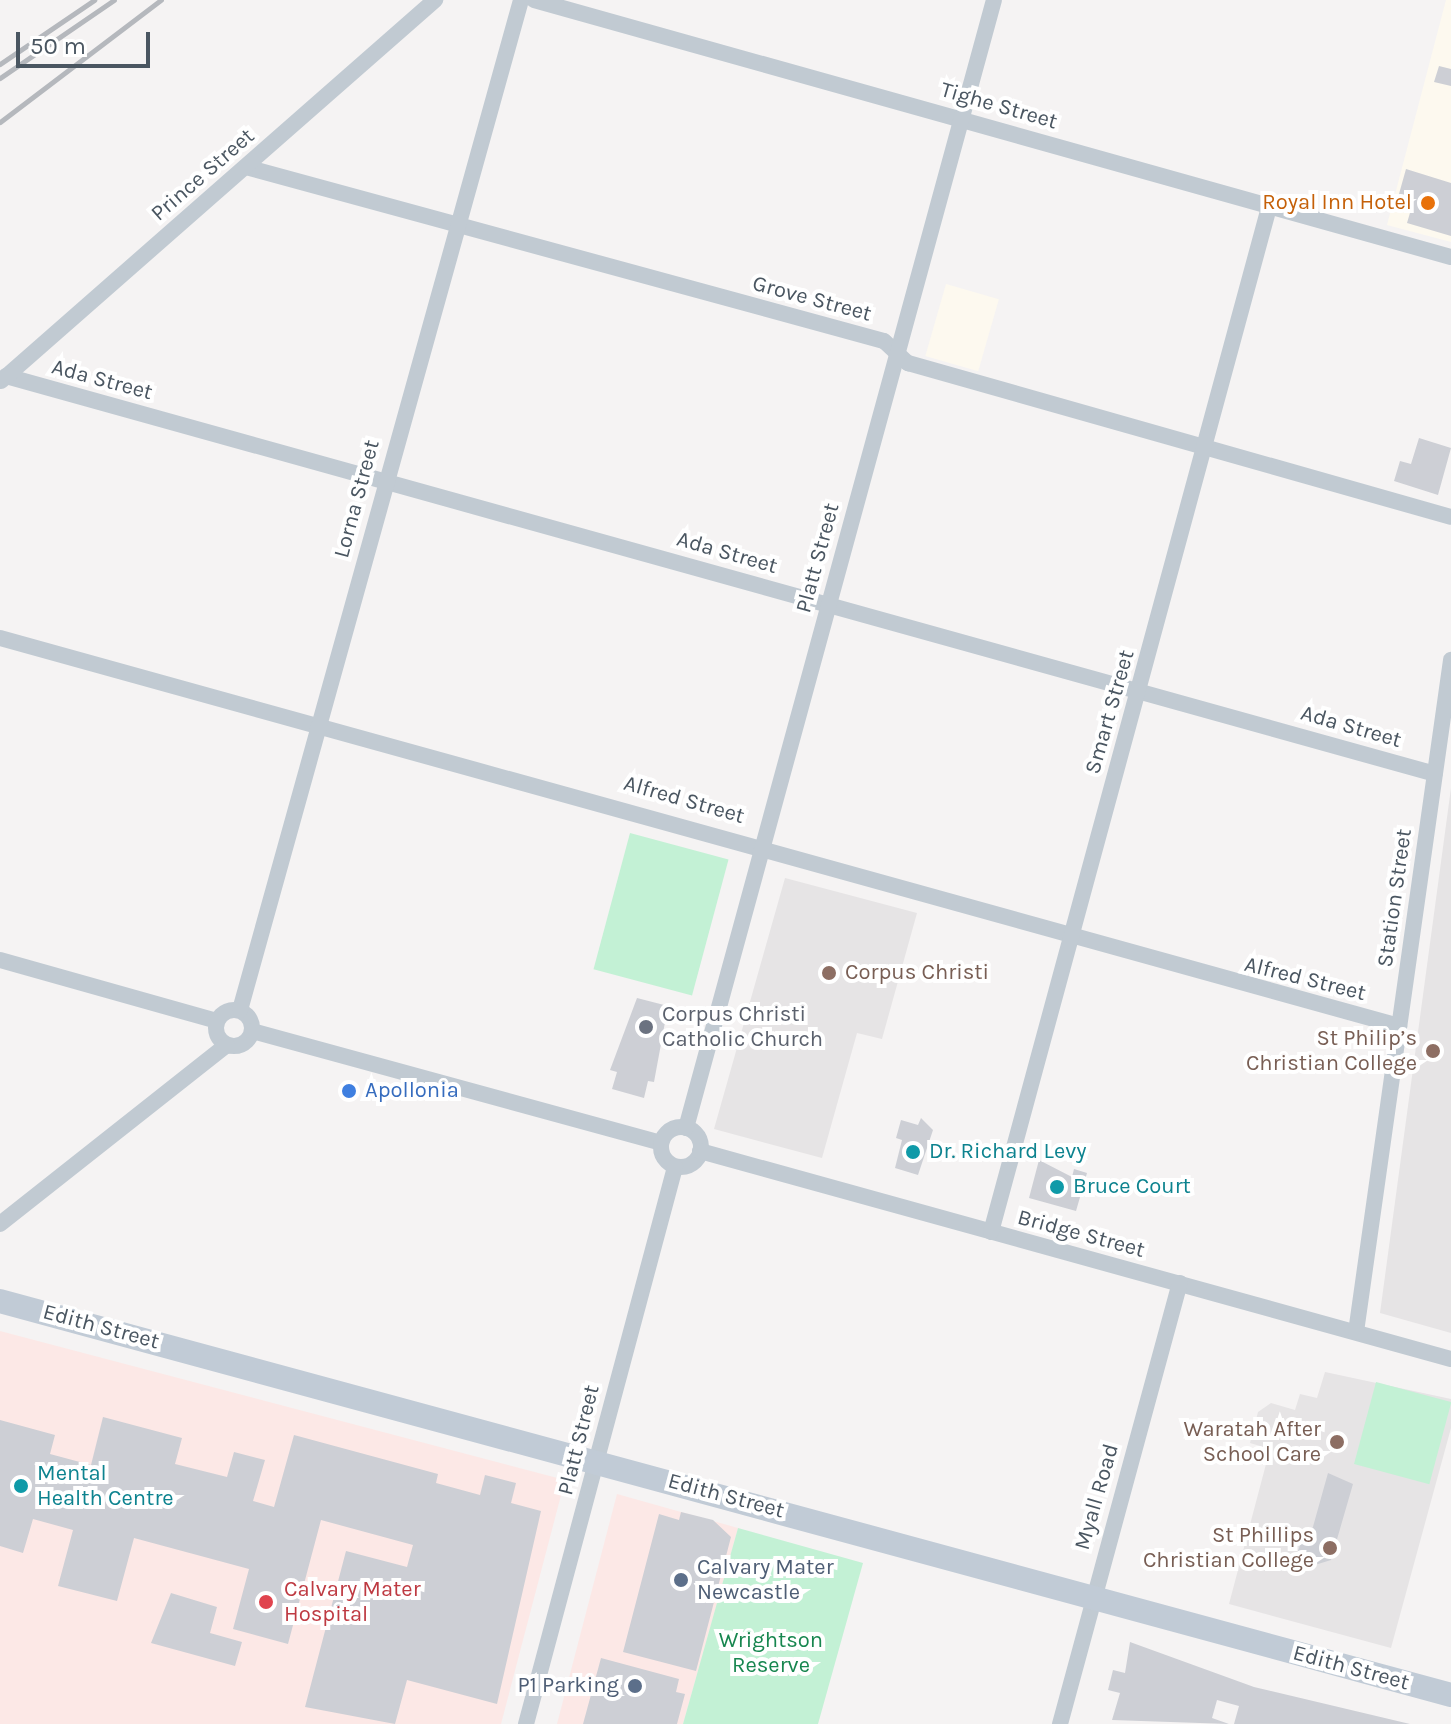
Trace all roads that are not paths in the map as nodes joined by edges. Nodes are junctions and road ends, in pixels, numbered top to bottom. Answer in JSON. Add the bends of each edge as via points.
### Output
{"nodes":[{"id":1,"x":435,"y":0,"type":"edge"},
{"id":2,"x":521,"y":0,"type":"edge"},
{"id":3,"x":534,"y":0,"type":"edge"},
{"id":4,"x":994,"y":0,"type":"edge"},
{"id":5,"x":962,"y":119,"type":"junction"},
{"id":6,"x":246,"y":167,"type":"junction"},
{"id":7,"x":1270,"y":204,"type":"junction"},
{"id":8,"x":455,"y":224,"type":"junction"},
{"id":9,"x":1451,"y":257,"type":"edge"},
{"id":10,"x":896,"y":354,"type":"junction"},
{"id":11,"x":3,"y":379,"type":"edge"},
{"id":12,"x":1204,"y":447,"type":"junction"},
{"id":13,"x":385,"y":480,"type":"junction"},
{"id":14,"x":1451,"y":517,"type":"edge"},
{"id":15,"x":828,"y":604,"type":"junction"},
{"id":16,"x":0,"y":638,"type":"edge"},
{"id":17,"x":1451,"y":660,"type":"edge"},
{"id":18,"x":1139,"y":689,"type":"junction"},
{"id":19,"x":320,"y":722,"type":"junction"},
{"id":20,"x":1447,"y":724,"type":"edge"},
{"id":21,"x":1435,"y":774,"type":"junction"},
{"id":22,"x":760,"y":848,"type":"junction"},
{"id":23,"x":1070,"y":940,"type":"junction"},
{"id":24,"x":0,"y":960,"type":"edge"},
{"id":25,"x":240,"y":1010,"type":"junction"},
{"id":26,"x":217,"y":1021,"type":"junction"},
{"id":27,"x":1399,"y":1026,"type":"junction"},
{"id":28,"x":252,"y":1031,"type":"junction"},
{"id":29,"x":227,"y":1045,"type":"junction"},
{"id":30,"x":686,"y":1128,"type":"junction"},
{"id":31,"x":661,"y":1143,"type":"junction"},
{"id":32,"x":700,"y":1151,"type":"junction"},
{"id":33,"x":675,"y":1167,"type":"junction"},
{"id":34,"x":0,"y":1224,"type":"edge"},
{"id":35,"x":991,"y":1232,"type":"junction"},
{"id":36,"x":1180,"y":1283,"type":"junction"},
{"id":37,"x":0,"y":1301,"type":"edge"},
{"id":38,"x":1356,"y":1332,"type":"junction"},
{"id":39,"x":1451,"y":1359,"type":"edge"},
{"id":40,"x":597,"y":1461,"type":"junction"},
{"id":41,"x":1093,"y":1596,"type":"junction"},
{"id":42,"x":1451,"y":1695,"type":"edge"},
{"id":43,"x":526,"y":1724,"type":"edge"},
{"id":44,"x":1060,"y":1724,"type":"edge"}],
"edges":[{"from":1,"to":6,"type":"street","name":"Prince Street"},
{"from":2,"to":8,"type":"street","name":"Lorna Street"},
{"from":3,"to":5,"type":"street","name":"Tighe Street"},
{"from":4,"to":5,"type":"street","name":"Platt Street"},
{"from":5,"to":7,"type":"street","name":"Tighe Street"},
{"from":5,"to":10,"type":"street","name":"Platt Street"},
{"from":6,"to":8,"type":"street","name":"Grove Street"},
{"from":6,"to":11,"type":"street","name":"Prince Street"},
{"from":7,"to":9,"type":"street","name":"Tighe Street"},
{"from":7,"to":12,"type":"street","name":"Smart Street"},
{"from":8,"to":10,"type":"street","name":"Grove Street","via":[[884,341]]},
{"from":8,"to":13,"type":"street","name":"Lorna Street"},
{"from":10,"to":12,"type":"street","name":"Grove Street","via":[[908,363]]},
{"from":10,"to":15,"type":"street","name":"Platt Street"},
{"from":11,"to":13,"type":"street","name":"Ada Street"},
{"from":12,"to":14,"type":"street","name":"Grove Street"},
{"from":12,"to":18,"type":"street","name":"Smart Street"},
{"from":13,"to":15,"type":"street","name":"Ada Street"},
{"from":13,"to":19,"type":"street","name":"Lorna Street"},
{"from":15,"to":18,"type":"street","name":"Ada Street"},
{"from":15,"to":22,"type":"street","name":"Platt Street"},
{"from":16,"to":19,"type":"street","name":"Alfred Street"},
{"from":17,"to":20,"type":"street","name":"Station Street"},
{"from":18,"to":21,"type":"street","name":"Ada Street"},
{"from":18,"to":23,"type":"street","name":"Smart Street"},
{"from":19,"to":22,"type":"street","name":"Alfred Street"},
{"from":19,"to":25,"type":"street","name":"Lorna Street"},
{"from":20,"to":21,"type":"street","name":"Station Street"},
{"from":21,"to":27,"type":"street","name":"Station Street"},
{"from":22,"to":23,"type":"street","name":"Alfred Street"},
{"from":22,"to":30,"type":"street","name":"Platt Street"},
{"from":23,"to":27,"type":"street","name":"Alfred Street"},
{"from":23,"to":35,"type":"street","name":"Smart Street"},
{"from":24,"to":26,"type":"street"},
{"from":25,"to":26,"type":"street"},
{"from":25,"to":28,"type":"street"},
{"from":26,"to":29,"type":"street"},
{"from":27,"to":38,"type":"street","name":"Station Street"},
{"from":28,"to":29,"type":"street","via":[[243,1044]]},
{"from":28,"to":31,"type":"street"},
{"from":29,"to":34,"type":"street"},
{"from":30,"to":31,"type":"street","via":[[671,1130]]},
{"from":30,"to":32,"type":"street"},
{"from":31,"to":33,"type":"street"},
{"from":32,"to":33,"type":"street","via":[[693,1163]]},
{"from":32,"to":35,"type":"street","name":"Bridge Street"},
{"from":33,"to":40,"type":"street","name":"Platt Street"},
{"from":35,"to":36,"type":"street","name":"Bridge Street"},
{"from":36,"to":38,"type":"street","name":"Bridge Street"},
{"from":36,"to":41,"type":"street","name":"Myall Road"},
{"from":37,"to":40,"type":"main road","name":"Edith Street"},
{"from":38,"to":39,"type":"street","name":"Bridge Street"},
{"from":40,"to":41,"type":"main road","name":"Edith Street"},
{"from":40,"to":43,"type":"street","name":"Platt Street"},
{"from":41,"to":42,"type":"main road","name":"Edith Street"},
{"from":41,"to":44,"type":"street","name":"Myall Road"}]}
